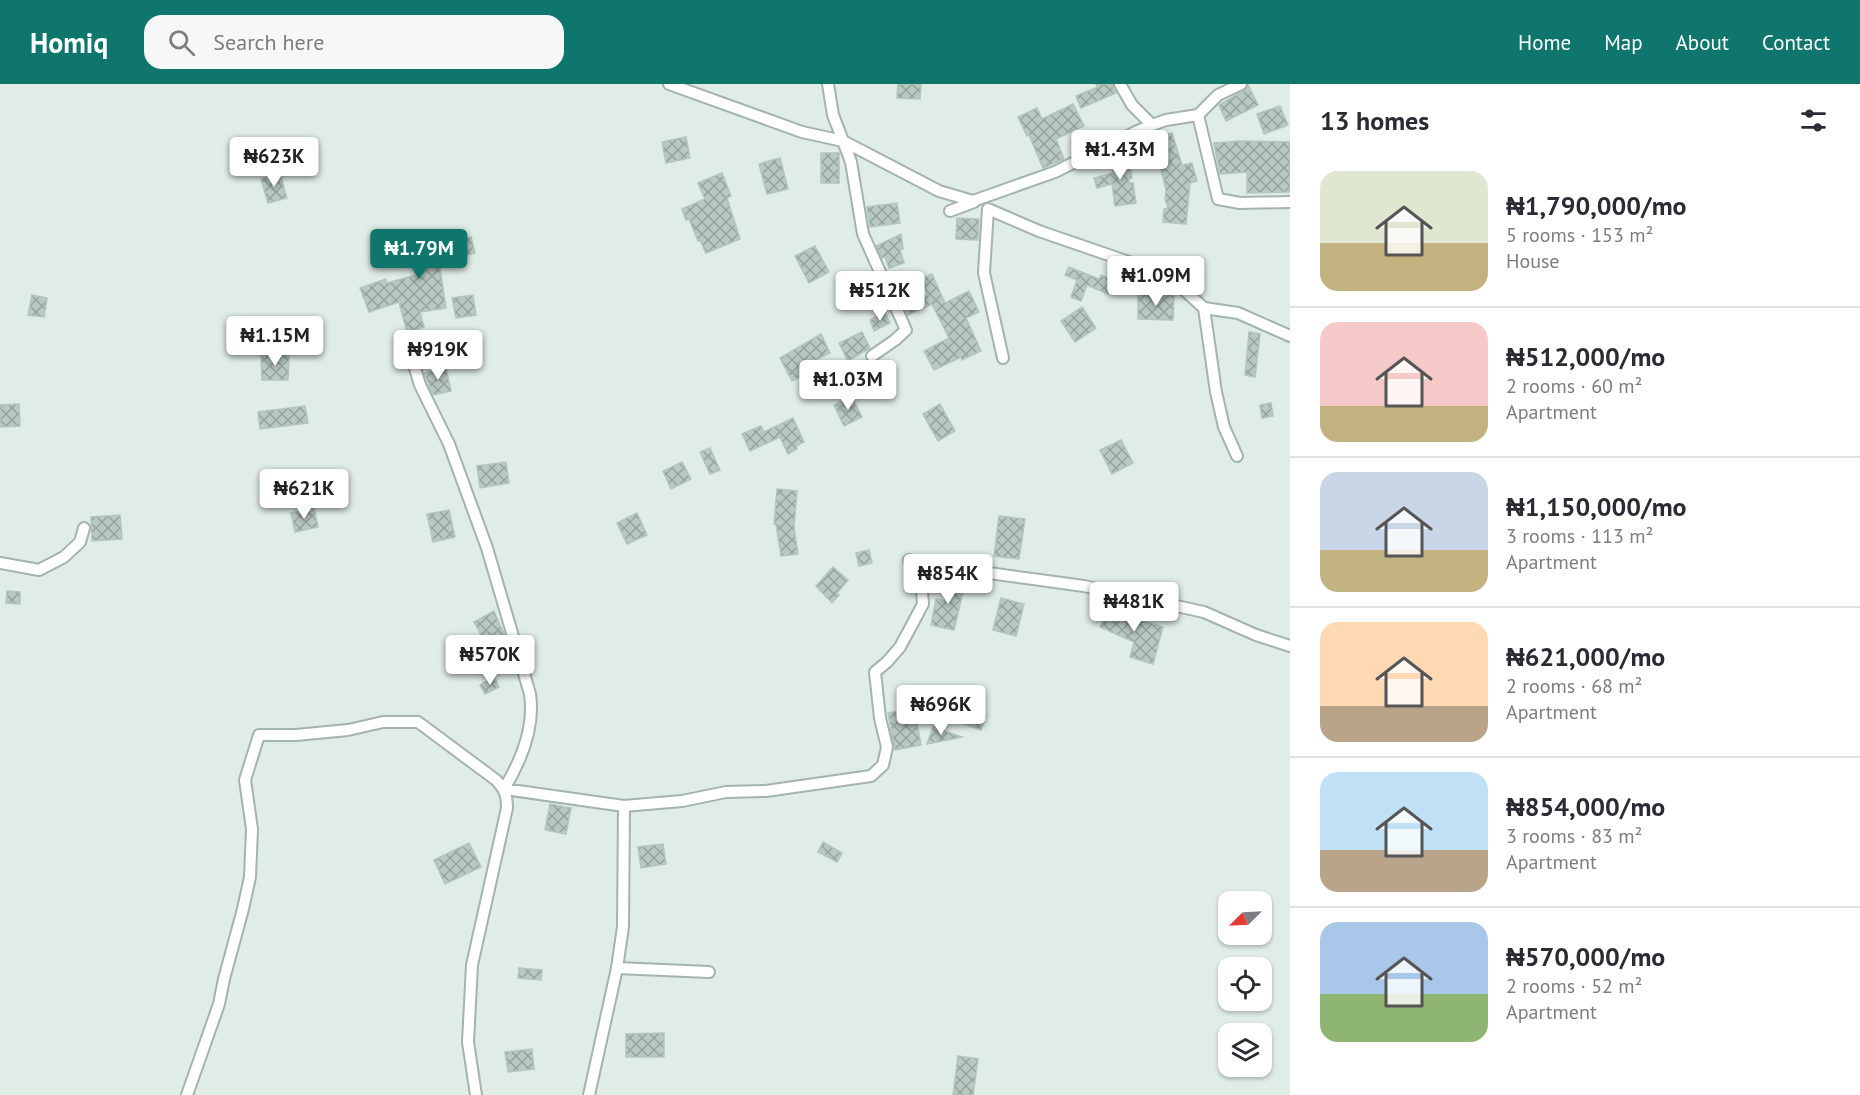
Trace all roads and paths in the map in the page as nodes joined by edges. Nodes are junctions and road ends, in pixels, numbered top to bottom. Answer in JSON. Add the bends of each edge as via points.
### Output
{"nodes":[{"id":1,"x":669,"y":84,"type":"edge"},
{"id":2,"x":828,"y":84,"type":"edge"},
{"id":3,"x":1120,"y":84,"type":"edge"},
{"id":4,"x":1241,"y":84,"type":"edge"},
{"id":5,"x":1198,"y":116,"type":"junction"},
{"id":6,"x":1152,"y":125,"type":"junction"},
{"id":7,"x":843,"y":141,"type":"junction"},
{"id":8,"x":973,"y":201,"type":"junction"},
{"id":9,"x":1290,"y":202,"type":"edge"},
{"id":10,"x":988,"y":209,"type":"junction"},
{"id":11,"x":950,"y":212,"type":"dead end"},
{"id":12,"x":1204,"y":308,"type":"junction"},
{"id":13,"x":1290,"y":336,"type":"edge"},
{"id":14,"x":405,"y":339,"type":"dead end"},
{"id":15,"x":872,"y":356,"type":"dead end"},
{"id":16,"x":1003,"y":358,"type":"dead end"},
{"id":17,"x":1238,"y":456,"type":"dead end"},
{"id":18,"x":84,"y":528,"type":"dead end"},
{"id":19,"x":909,"y":560,"type":"dead end"},
{"id":20,"x":0,"y":563,"type":"edge"},
{"id":21,"x":989,"y":573,"type":"dead end"},
{"id":22,"x":1290,"y":646,"type":"edge"},
{"id":23,"x":504,"y":789,"type":"junction"},
{"id":24,"x":624,"y":806,"type":"junction"},
{"id":25,"x":617,"y":968,"type":"junction"},
{"id":26,"x":709,"y":972,"type":"dead end"},
{"id":27,"x":187,"y":1095,"type":"edge"},
{"id":28,"x":476,"y":1095,"type":"edge"},
{"id":29,"x":589,"y":1095,"type":"edge"}],
"edges":[{"from":1,"to":7,"type":"street","via":[[802,132]]},
{"from":2,"to":7,"type":"street","via":[[832,115]]},
{"from":3,"to":6,"type":"street","via":[[1132,105]]},
{"from":4,"to":5,"type":"street","via":[[1218,95]]},
{"from":5,"to":6,"type":"street"},
{"from":5,"to":9,"type":"street","via":[[1218,199],[1240,203]]},
{"from":6,"to":8,"type":"street","via":[[1055,172]]},
{"from":7,"to":8,"type":"street","via":[[939,191]]},
{"from":7,"to":15,"type":"street","via":[[851,162],[863,234],[906,330]]},
{"from":8,"to":10,"type":"street"},
{"from":8,"to":11,"type":"street"},
{"from":10,"to":12,"type":"street","via":[[1129,262],[1183,289]]},
{"from":10,"to":16,"type":"street","via":[[984,273]]},
{"from":12,"to":13,"type":"street","via":[[1238,314]]},
{"from":12,"to":17,"type":"street","via":[[1224,427]]},
{"from":14,"to":23,"type":"street","via":[[420,385],[464,483],[498,580],[530,694],[532,708],[524,748]]},
{"from":18,"to":20,"type":"street","via":[[80,542],[64,557],[39,570]]},
{"from":19,"to":24,"type":"street","via":[[921,580],[924,604],[900,647],[875,672],[886,747],[883,765],[871,776]]},
{"from":21,"to":22,"type":"street","via":[[1084,586],[1204,612]]},
{"from":23,"to":24,"type":"street"},
{"from":23,"to":27,"type":"street","via":[[418,722],[383,722],[296,735],[259,735],[245,780],[252,829],[250,877],[219,1004]]},
{"from":23,"to":28,"type":"street","via":[[507,808],[472,965],[468,1042]]},
{"from":24,"to":25,"type":"street","via":[[623,927]]},
{"from":25,"to":26,"type":"street"},
{"from":25,"to":29,"type":"street"}]}
